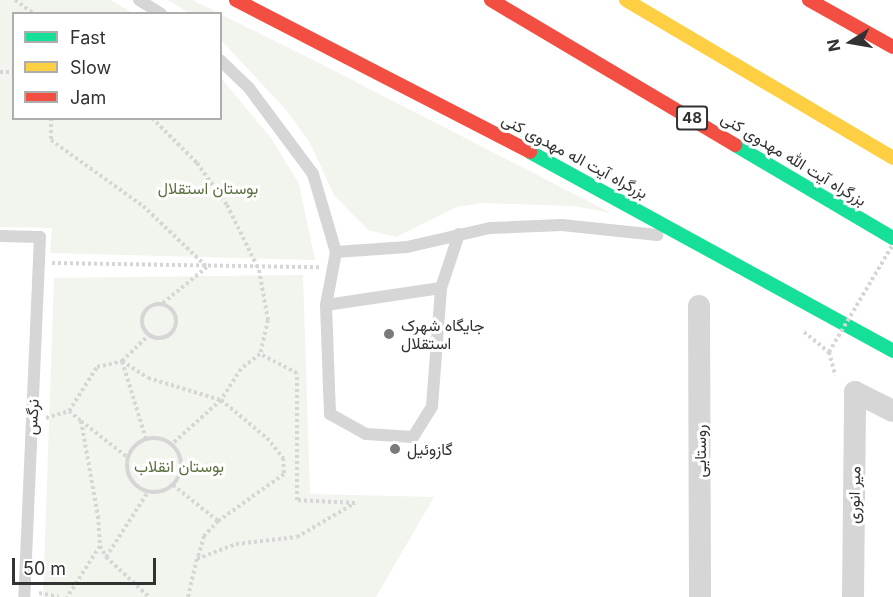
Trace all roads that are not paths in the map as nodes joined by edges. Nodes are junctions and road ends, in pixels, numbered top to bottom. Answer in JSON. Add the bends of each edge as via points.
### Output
{"nodes":[{"id":1,"x":139,"y":0,"type":"edge"},
{"id":2,"x":236,"y":0,"type":"edge"},
{"id":3,"x":491,"y":0,"type":"edge"},
{"id":4,"x":626,"y":0,"type":"edge"},
{"id":5,"x":809,"y":0,"type":"edge"},
{"id":6,"x":158,"y":12,"type":"edge"},
{"id":7,"x":893,"y":47,"type":"edge"},
{"id":8,"x":222,"y":62,"type":"edge"},
{"id":9,"x":893,"y":158,"type":"edge"},
{"id":10,"x":459,"y":234,"type":"junction"},
{"id":11,"x":0,"y":237,"type":"edge"},
{"id":12,"x":893,"y":238,"type":"edge"},
{"id":13,"x":702,"y":244,"type":"junction"},
{"id":14,"x":336,"y":252,"type":"junction"},
{"id":15,"x":441,"y":288,"type":"junction"},
{"id":16,"x":326,"y":305,"type":"junction"},
{"id":17,"x":699,"y":306,"type":"dead end"},
{"id":18,"x":893,"y":351,"type":"edge"},
{"id":19,"x":893,"y":411,"type":"edge"},
{"id":20,"x":24,"y":597,"type":"edge"},
{"id":21,"x":700,"y":597,"type":"edge"},
{"id":22,"x":853,"y":597,"type":"edge"}],
"edges":[{"from":1,"to":6,"type":"lane"},
{"from":2,"to":13,"type":"main road","name":"بزرگراه آیت اله مهدوی کنی","via":[[420,91]]},
{"from":3,"to":12,"type":"main road","name":"بزرگراه آیت الله مهدوی کنی","number":"48"},
{"from":4,"to":9,"type":"main road"},
{"from":5,"to":7,"type":"main road"},
{"from":8,"to":14,"type":"lane","via":[[249,88],[313,174]]},
{"from":10,"to":13,"type":"lane","via":[[562,225],[630,230]]},
{"from":10,"to":14,"type":"lane","via":[[407,247]]},
{"from":10,"to":15,"type":"lane"},
{"from":11,"to":20,"type":"lane","name":"نرگس","via":[[40,237]]},
{"from":13,"to":18,"type":"main road","name":"بزرگراه آیت اله مهدوی کنی"},
{"from":14,"to":16,"type":"lane"},
{"from":15,"to":16,"type":"lane"},
{"from":15,"to":16,"type":"lane","via":[[432,406],[413,437],[366,434],[330,414]]},
{"from":17,"to":21,"type":"street","name":"روستایی"},
{"from":19,"to":22,"type":"street","name":"میر انوری","via":[[855,392]]}]}
